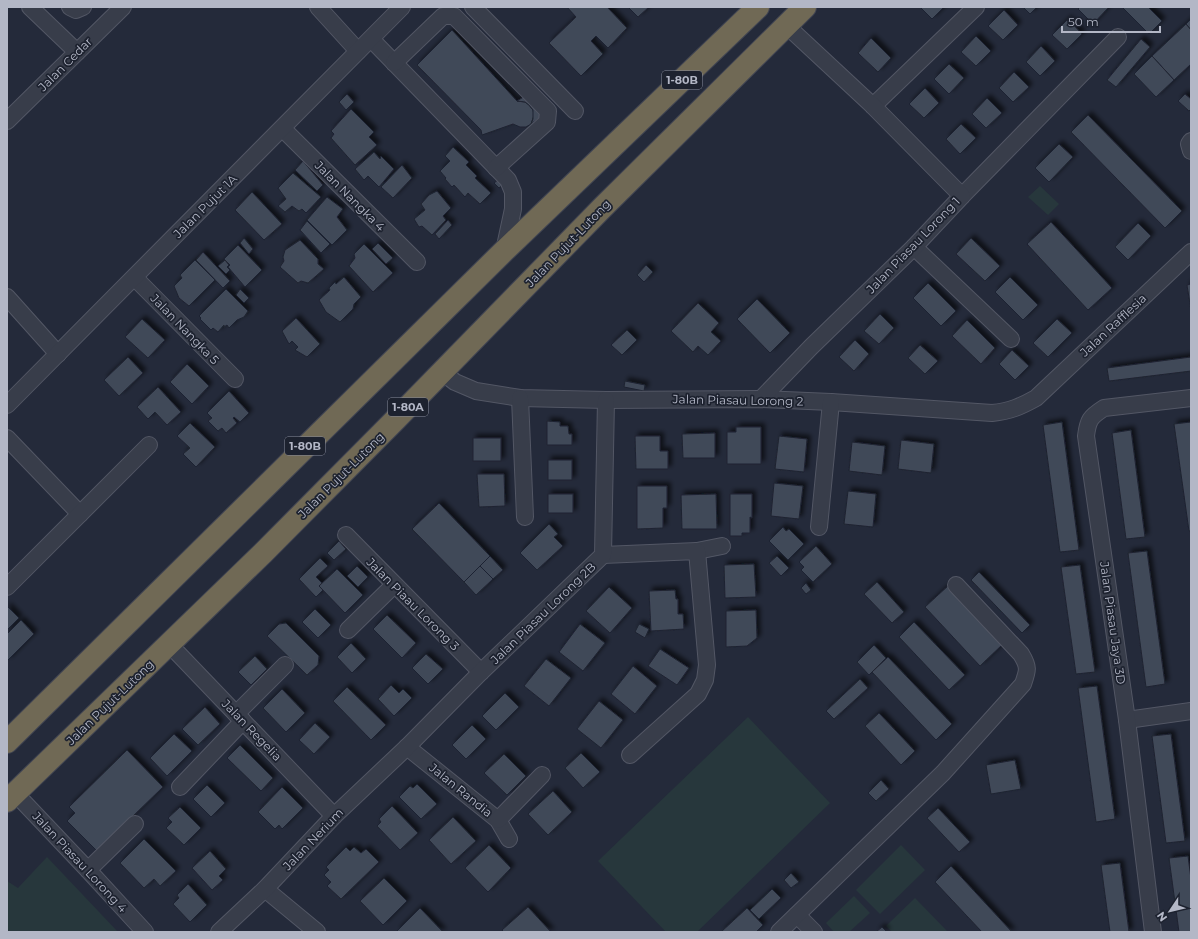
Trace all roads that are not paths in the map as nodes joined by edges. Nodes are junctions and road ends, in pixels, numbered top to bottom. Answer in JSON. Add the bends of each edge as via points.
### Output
{"nodes":[{"id":1,"x":30,"y":7,"type":"edge"},
{"id":2,"x":70,"y":7,"type":"edge"},
{"id":3,"x":83,"y":7,"type":"edge"},
{"id":4,"x":123,"y":7,"type":"edge"},
{"id":5,"x":318,"y":7,"type":"edge"},
{"id":6,"x":402,"y":7,"type":"edge"},
{"id":7,"x":473,"y":7,"type":"edge"},
{"id":8,"x":805,"y":7,"type":"edge"},
{"id":9,"x":976,"y":7,"type":"edge"},
{"id":10,"x":749,"y":11,"type":"edge"},
{"id":11,"x":786,"y":26,"type":"junction"},
{"id":12,"x":1118,"y":37,"type":"dead end"},
{"id":13,"x":371,"y":39,"type":"junction"},
{"id":14,"x":358,"y":51,"type":"junction"},
{"id":15,"x":77,"y":52,"type":"junction"},
{"id":16,"x":394,"y":63,"type":"junction"},
{"id":17,"x":873,"y":106,"type":"junction"},
{"id":18,"x":575,"y":111,"type":"dead end"},
{"id":19,"x":7,"y":121,"type":"edge"},
{"id":20,"x":282,"y":129,"type":"junction"},
{"id":21,"x":1191,"y":141,"type":"edge"},
{"id":22,"x":1191,"y":151,"type":"edge"},
{"id":23,"x":496,"y":168,"type":"junction"},
{"id":24,"x":962,"y":196,"type":"junction"},
{"id":25,"x":914,"y":248,"type":"junction"},
{"id":26,"x":504,"y":251,"type":"junction"},
{"id":27,"x":1191,"y":252,"type":"edge"},
{"id":28,"x":417,"y":262,"type":"dead end"},
{"id":29,"x":135,"y":278,"type":"junction"},
{"id":30,"x":7,"y":297,"type":"edge"},
{"id":31,"x":1011,"y":339,"type":"dead end"},
{"id":32,"x":58,"y":354,"type":"junction"},
{"id":33,"x":442,"y":372,"type":"junction"},
{"id":34,"x":235,"y":379,"type":"dead end"},
{"id":35,"x":520,"y":398,"type":"junction"},
{"id":36,"x":1036,"y":398,"type":"joint"},
{"id":37,"x":1191,"y":398,"type":"edge"},
{"id":38,"x":761,"y":399,"type":"junction"},
{"id":39,"x":606,"y":400,"type":"junction"},
{"id":40,"x":830,"y":402,"type":"junction"},
{"id":41,"x":7,"y":405,"type":"edge"},
{"id":42,"x":7,"y":438,"type":"edge"},
{"id":43,"x":149,"y":445,"type":"dead end"},
{"id":44,"x":80,"y":514,"type":"junction"},
{"id":45,"x":525,"y":517,"type":"dead end"},
{"id":46,"x":819,"y":527,"type":"dead end"},
{"id":47,"x":346,"y":535,"type":"dead end"},
{"id":48,"x":722,"y":546,"type":"dead end"},
{"id":49,"x":697,"y":551,"type":"junction"},
{"id":50,"x":603,"y":555,"type":"junction"},
{"id":51,"x":394,"y":585,"type":"junction"},
{"id":52,"x":956,"y":585,"type":"dead end"},
{"id":53,"x":7,"y":587,"type":"edge"},
{"id":54,"x":348,"y":630,"type":"dead end"},
{"id":55,"x":169,"y":644,"type":"junction"},
{"id":56,"x":286,"y":665,"type":"dead end"},
{"id":57,"x":481,"y":672,"type":"junction"},
{"id":58,"x":1191,"y":711,"type":"edge"},
{"id":59,"x":240,"y":717,"type":"junction"},
{"id":60,"x":1127,"y":720,"type":"junction"},
{"id":61,"x":7,"y":742,"type":"edge"},
{"id":62,"x":407,"y":747,"type":"junction"},
{"id":63,"x":630,"y":755,"type":"dead end"},
{"id":64,"x":542,"y":775,"type":"dead end"},
{"id":65,"x":180,"y":787,"type":"dead end"},
{"id":66,"x":11,"y":797,"type":"edge"},
{"id":67,"x":334,"y":816,"type":"junction"},
{"id":68,"x":498,"y":820,"type":"junction"},
{"id":69,"x":135,"y":824,"type":"dead end"},
{"id":70,"x":509,"y":839,"type":"dead end"},
{"id":71,"x":88,"y":870,"type":"junction"},
{"id":72,"x":265,"y":889,"type":"junction"},
{"id":73,"x":797,"y":915,"type":"junction"},
{"id":74,"x":145,"y":932,"type":"edge"},
{"id":75,"x":219,"y":932,"type":"edge"},
{"id":76,"x":317,"y":932,"type":"edge"},
{"id":77,"x":779,"y":932,"type":"edge"},
{"id":78,"x":814,"y":932,"type":"edge"},
{"id":79,"x":1153,"y":932,"type":"edge"}],
"edges":[{"from":1,"to":15,"type":"street"},
{"from":2,"to":3,"type":"street","via":[[76,10]]},
{"from":4,"to":15,"type":"street","name":"Jalan Cedar"},
{"from":5,"to":14,"type":"street"},
{"from":6,"to":13,"type":"street","name":"Jalan Pujut 1A"},
{"from":7,"to":18,"type":"street"},
{"from":8,"to":11,"type":"highway","name":"Jalan Pujut-Lutong","number":"1-80A"},
{"from":9,"to":17,"type":"street"},
{"from":10,"to":26,"type":"highway","number":"1-80B"},
{"from":11,"to":17,"type":"street","name":"Jalan Piasau Lorong 1"},
{"from":11,"to":33,"type":"highway","name":"Jalan Pujut-Lutong","number":"1-80A","via":[[602,208]]},
{"from":12,"to":24,"type":"street"},
{"from":13,"to":14,"type":"street","name":"Jalan Pujut 1A"},
{"from":13,"to":16,"type":"street"},
{"from":14,"to":20,"type":"street","name":"Jalan Pujut 1A"},
{"from":15,"to":19,"type":"street","name":"Jalan Cedar"},
{"from":16,"to":23,"type":"street"},
{"from":16,"to":23,"type":"street","via":[[444,16],[454,16],[548,111],[547,122]]},
{"from":17,"to":24,"type":"street","name":"Jalan Piasau Lorong 1"},
{"from":20,"to":28,"type":"street","name":"Jalan Nangka 4"},
{"from":20,"to":29,"type":"street","name":"Jalan Pujut 1A"},
{"from":21,"to":22,"type":"street"},
{"from":23,"to":26,"type":"street","via":[[508,180],[513,192],[513,209]]},
{"from":24,"to":25,"type":"street","name":"Jalan Piasau Lorong 1"},
{"from":25,"to":31,"type":"street"},
{"from":25,"to":38,"type":"street","name":"Jalan Piasau Lorong 1"},
{"from":26,"to":61,"type":"highway","number":"1-80B"},
{"from":27,"to":36,"type":"street","name":"Jalan Rafflesia"},
{"from":29,"to":32,"type":"street","name":"Jalan Pujut 1A"},
{"from":29,"to":34,"type":"street","name":"Jalan Nangka 5"},
{"from":30,"to":32,"type":"street"},
{"from":32,"to":41,"type":"street","name":"Jalan Pujut 1A"},
{"from":33,"to":35,"type":"street","name":"Jalan Piasau Lorong 2","via":[[455,382],[476,391]]},
{"from":33,"to":55,"type":"highway","name":"Jalan Pujut-Lutong","number":"1-80A"},
{"from":35,"to":39,"type":"street","name":"Jalan Piasau Lorong 2"},
{"from":35,"to":45,"type":"street"},
{"from":36,"to":40,"type":"street","name":"Jalan Piasau Lorong 2","via":[[1008,411],[992,413]]},
{"from":37,"to":60,"type":"street","name":"Jalan Piasau Jaya 3D","via":[[1104,408],[1094,414],[1088,422],[1086,436]]},
{"from":38,"to":39,"type":"street","name":"Jalan Piasau Lorong 2"},
{"from":38,"to":40,"type":"street","name":"Jalan Piasau Lorong 2"},
{"from":39,"to":50,"type":"street","name":"Jalan Piasau Lorong 2B"},
{"from":40,"to":46,"type":"street"},
{"from":42,"to":44,"type":"street"},
{"from":43,"to":44,"type":"street"},
{"from":44,"to":53,"type":"street"},
{"from":47,"to":51,"type":"street","name":"Jalan Piaau Lorong 3"},
{"from":48,"to":49,"type":"street"},
{"from":49,"to":50,"type":"street"},
{"from":49,"to":63,"type":"street","via":[[707,665],[705,680],[698,694]]},
{"from":50,"to":57,"type":"street","name":"Jalan Piasau Lorong 2B"},
{"from":51,"to":54,"type":"street"},
{"from":51,"to":57,"type":"street","name":"Jalan Piaau Lorong 3"},
{"from":52,"to":73,"type":"street","via":[[1021,654],[1027,664],[1023,684],[943,774]]},
{"from":55,"to":59,"type":"street","name":"Jalan Regelia"},
{"from":55,"to":66,"type":"highway","name":"Jalan Pujut-Lutong","number":"1-80A"},
{"from":56,"to":59,"type":"street"},
{"from":57,"to":62,"type":"street","name":"Jalan Piasau Lorong 2B"},
{"from":58,"to":60,"type":"street"},
{"from":59,"to":65,"type":"street"},
{"from":59,"to":67,"type":"street","name":"Jalan Regelia"},
{"from":60,"to":79,"type":"street","name":"Jalan Piasau Jaya 3D"},
{"from":62,"to":67,"type":"street","name":"Jalan Nerium"},
{"from":62,"to":68,"type":"street","name":"Jalan Randia"},
{"from":64,"to":68,"type":"street"},
{"from":66,"to":71,"type":"street","name":"Jalan Piasau Lorong 4"},
{"from":67,"to":72,"type":"street","name":"Jalan Nerium"},
{"from":68,"to":70,"type":"street","name":"Jalan Randia"},
{"from":69,"to":71,"type":"street"},
{"from":71,"to":74,"type":"street","name":"Jalan Piasau Lorong 4"},
{"from":72,"to":75,"type":"street","name":"Jalan Nerium"},
{"from":72,"to":76,"type":"street"},
{"from":73,"to":77,"type":"street"},
{"from":73,"to":78,"type":"street"}]}
